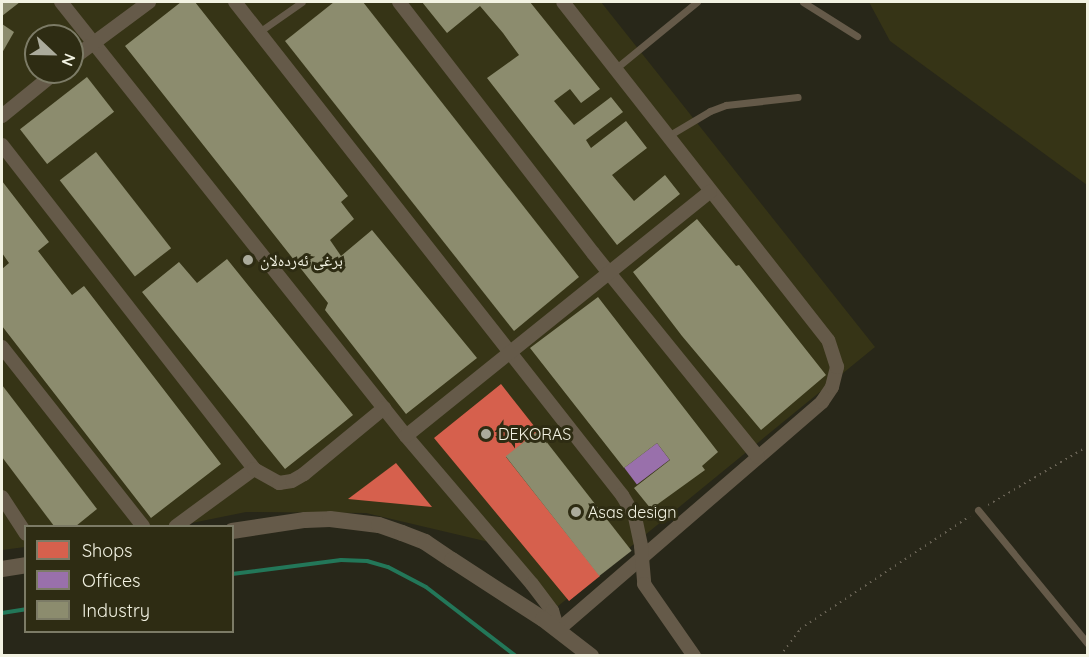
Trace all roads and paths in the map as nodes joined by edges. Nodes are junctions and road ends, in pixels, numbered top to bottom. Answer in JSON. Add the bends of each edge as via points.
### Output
{"nodes":[{"id":1,"x":61,"y":2,"type":"edge"},
{"id":2,"x":149,"y":2,"type":"edge"},
{"id":3,"x":236,"y":2,"type":"edge"},
{"id":4,"x":302,"y":2,"type":"edge"},
{"id":5,"x":399,"y":2,"type":"edge"},
{"id":6,"x":563,"y":2,"type":"edge"},
{"id":7,"x":697,"y":2,"type":"edge"},
{"id":8,"x":803,"y":2,"type":"edge"},
{"id":9,"x":259,"y":32,"type":"junction"},
{"id":10,"x":857,"y":36,"type":"dead end"},
{"id":11,"x":93,"y":42,"type":"junction"},
{"id":12,"x":84,"y":49,"type":"edge"},
{"id":13,"x":615,"y":69,"type":"junction"},
{"id":14,"x":41,"y":84,"type":"edge"},
{"id":15,"x":798,"y":97,"type":"dead end"},
{"id":16,"x":2,"y":116,"type":"edge"},
{"id":17,"x":666,"y":137,"type":"junction"},
{"id":18,"x":2,"y":146,"type":"edge"},
{"id":19,"x":710,"y":192,"type":"junction"},
{"id":20,"x":609,"y":273,"type":"junction"},
{"id":21,"x":2,"y":348,"type":"edge"},
{"id":22,"x":510,"y":352,"type":"junction"},
{"id":23,"x":384,"y":408,"type":"junction"},
{"id":24,"x":406,"y":436,"type":"junction"},
{"id":25,"x":1088,"y":446,"type":"edge"},
{"id":26,"x":758,"y":457,"type":"junction"},
{"id":27,"x":254,"y":469,"type":"junction"},
{"id":28,"x":2,"y":497,"type":"edge"},
{"id":29,"x":978,"y":510,"type":"junction"},
{"id":30,"x":142,"y":525,"type":"edge"},
{"id":31,"x":177,"y":525,"type":"edge"},
{"id":32,"x":24,"y":531,"type":"edge"},
{"id":33,"x":234,"y":531,"type":"edge"},
{"id":34,"x":642,"y":555,"type":"junction"},
{"id":35,"x":24,"y":565,"type":"edge"},
{"id":36,"x":2,"y":569,"type":"edge"},
{"id":37,"x":558,"y":630,"type":"junction"},
{"id":38,"x":1088,"y":644,"type":"edge"},
{"id":39,"x":591,"y":656,"type":"edge"},
{"id":40,"x":694,"y":656,"type":"edge"},
{"id":41,"x":780,"y":656,"type":"edge"}],
"edges":[{"from":1,"to":11,"type":"street"},
{"from":2,"to":11,"type":"street"},
{"from":3,"to":9,"type":"street"},
{"from":4,"to":9,"type":"lane"},
{"from":5,"to":20,"type":"street"},
{"from":6,"to":13,"type":"street"},
{"from":7,"to":13,"type":"lane"},
{"from":8,"to":10,"type":"lane"},
{"from":9,"to":22,"type":"street"},
{"from":11,"to":12,"type":"street"},
{"from":11,"to":23,"type":"street"},
{"from":13,"to":17,"type":"street"},
{"from":14,"to":16,"type":"street"},
{"from":15,"to":17,"type":"lane","via":[[726,105]]},
{"from":17,"to":19,"type":"street"},
{"from":18,"to":27,"type":"street"},
{"from":19,"to":20,"type":"street"},
{"from":19,"to":26,"type":"street","via":[[828,340],[837,367],[832,387],[822,402]]},
{"from":20,"to":22,"type":"street"},
{"from":20,"to":26,"type":"street"},
{"from":21,"to":30,"type":"street"},
{"from":22,"to":24,"type":"street"},
{"from":22,"to":34,"type":"street","via":[[622,495],[635,517]]},
{"from":23,"to":24,"type":"street"},
{"from":23,"to":27,"type":"street","via":[[292,481],[279,483]]},
{"from":24,"to":37,"type":"street","via":[[532,584],[552,611]]},
{"from":25,"to":29,"type":"path"},
{"from":26,"to":34,"type":"street"},
{"from":27,"to":31,"type":"street"},
{"from":28,"to":32,"type":"street"},
{"from":29,"to":38,"type":"lane"},
{"from":29,"to":41,"type":"path","via":[[800,629]]},
{"from":33,"to":37,"type":"street","via":[[330,519],[402,532],[425,542]]},
{"from":34,"to":37,"type":"street"},
{"from":34,"to":40,"type":"street","via":[[644,584]]},
{"from":35,"to":36,"type":"street"},
{"from":37,"to":39,"type":"street"}]}
